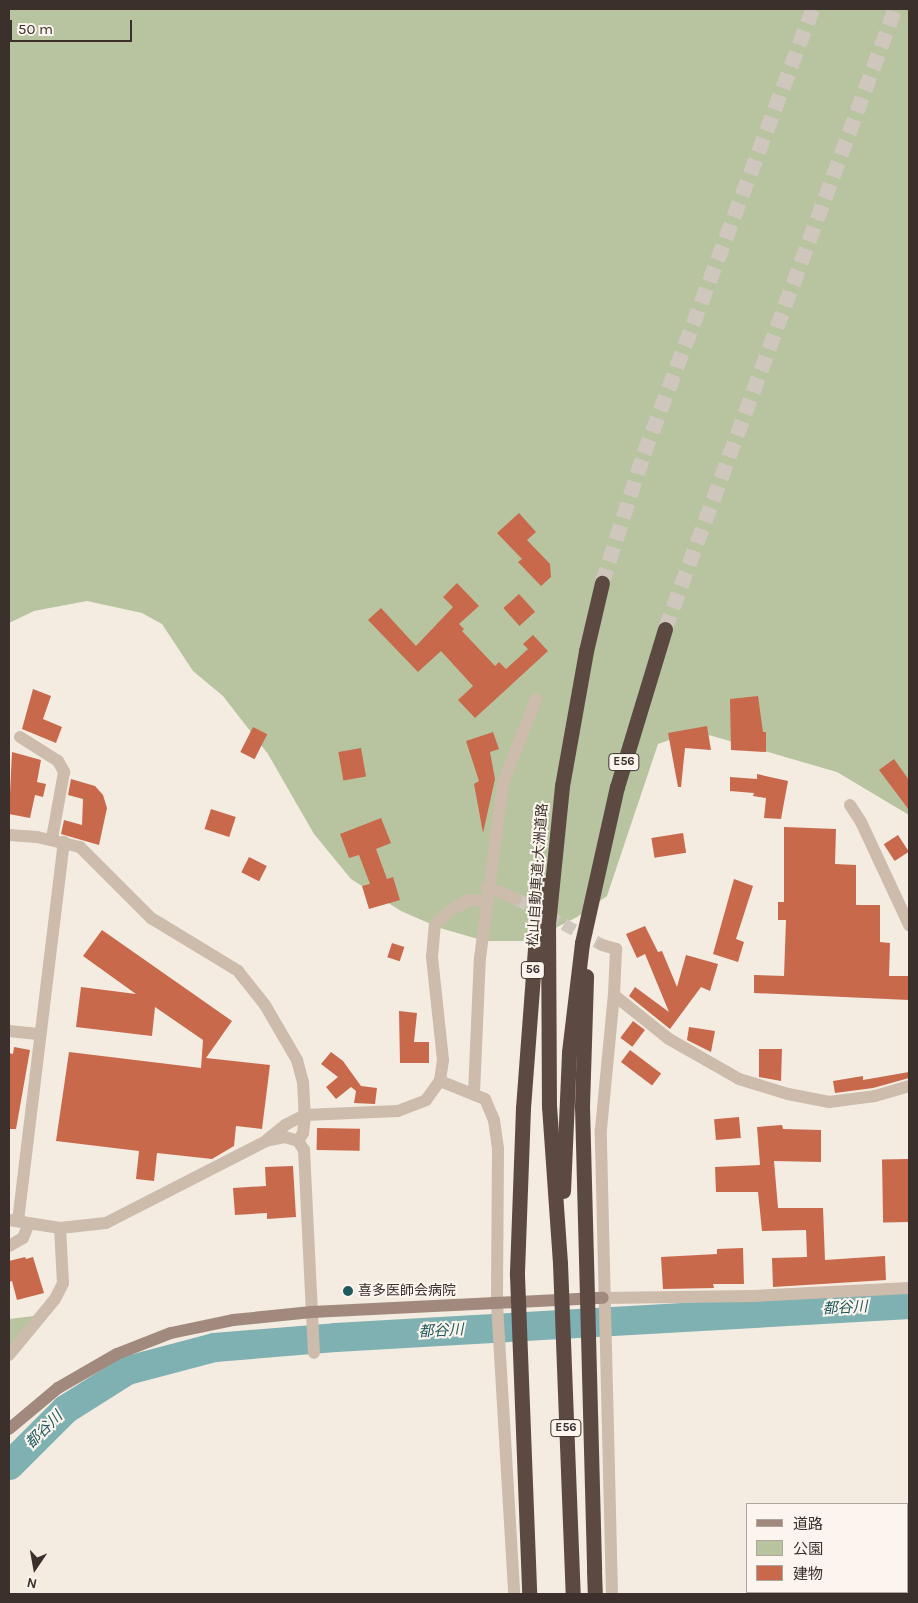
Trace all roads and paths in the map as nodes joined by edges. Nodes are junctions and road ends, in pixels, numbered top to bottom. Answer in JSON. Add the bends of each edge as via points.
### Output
{"nodes":[{"id":1,"x":602,"y":583,"type":"tunnel mouth"},
{"id":2,"x":665,"y":629,"type":"tunnel mouth"},
{"id":3,"x":536,"y":699,"type":"dead end"},
{"id":4,"x":20,"y":737,"type":"dead end"},
{"id":5,"x":850,"y":806,"type":"dead end"},
{"id":6,"x":555,"y":834,"type":"junction"},
{"id":7,"x":9,"y":835,"type":"edge"},
{"id":8,"x":58,"y":840,"type":"junction"},
{"id":9,"x":487,"y":887,"type":"junction"},
{"id":10,"x":516,"y":899,"type":"tunnel mouth"},
{"id":11,"x":486,"y":901,"type":"junction"},
{"id":12,"x":909,"y":925,"type":"edge"},
{"id":13,"x":602,"y":945,"type":"tunnel mouth"},
{"id":14,"x":614,"y":995,"type":"junction"},
{"id":15,"x":9,"y":1031,"type":"edge"},
{"id":16,"x":40,"y":1034,"type":"junction"},
{"id":17,"x":440,"y":1082,"type":"junction"},
{"id":18,"x":909,"y":1086,"type":"edge"},
{"id":19,"x":474,"y":1093,"type":"junction"},
{"id":20,"x":574,"y":1107,"type":"junction"},
{"id":21,"x":305,"y":1115,"type":"junction"},
{"id":22,"x":266,"y":1140,"type":"junction"},
{"id":23,"x":298,"y":1141,"type":"junction"},
{"id":24,"x":19,"y":1221,"type":"edge"},
{"id":25,"x":60,"y":1228,"type":"junction"},
{"id":26,"x":9,"y":1246,"type":"edge"},
{"id":27,"x":560,"y":1263,"type":"junction"},
{"id":28,"x":909,"y":1288,"type":"edge"},
{"id":29,"x":603,"y":1298,"type":"junction"},
{"id":30,"x":496,"y":1304,"type":"junction"},
{"id":31,"x":312,"y":1318,"type":"junction"},
{"id":32,"x":314,"y":1353,"type":"dead end"},
{"id":33,"x":9,"y":1355,"type":"edge"},
{"id":34,"x":9,"y":1429,"type":"edge"},
{"id":35,"x":514,"y":1594,"type":"edge"},
{"id":36,"x":529,"y":1594,"type":"edge"},
{"id":37,"x":573,"y":1594,"type":"edge"},
{"id":38,"x":595,"y":1594,"type":"edge"},
{"id":39,"x":612,"y":1594,"type":"edge"}],
"edges":[{"from":1,"to":6,"type":"highway","name":"松山自動車道;大洲道路","number":"E56","via":[[586,650]]},
{"from":2,"to":20,"type":"highway","number":"E56","via":[[616,787],[591,897]]},
{"from":3,"to":9,"type":"street","via":[[503,783]]},
{"from":4,"to":8,"type":"street","via":[[58,761],[64,772]]},
{"from":5,"to":12,"type":"street","via":[[861,822]]},
{"from":6,"to":27,"type":"highway","name":"松山自動車道;大洲道路","number":"E56","via":[[548,924],[549,1107]]},
{"from":6,"to":36,"type":"highway","number":"56","bridge":true,"via":[[538,909],[523,1108],[517,1275]]},
{"from":7,"to":8,"type":"street"},
{"from":8,"to":16,"type":"street"},
{"from":8,"to":21,"type":"street","via":[[80,847],[151,918],[238,971],[265,1005],[297,1060],[303,1082]]},
{"from":9,"to":10,"type":"street"},
{"from":9,"to":11,"type":"street"},
{"from":11,"to":17,"type":"street","via":[[469,900],[448,912],[435,926],[432,957],[444,1060]]},
{"from":11,"to":19,"type":"street"},
{"from":13,"to":14,"type":"street","via":[[616,949]]},
{"from":14,"to":18,"type":"street","via":[[669,1039],[739,1079],[829,1102],[875,1096]]},
{"from":14,"to":29,"type":"street","via":[[601,1129]]},
{"from":15,"to":16,"type":"street"},
{"from":16,"to":24,"type":"street"},
{"from":17,"to":19,"type":"street"},
{"from":17,"to":21,"type":"street","via":[[426,1100],[398,1111]]},
{"from":19,"to":30,"type":"street","via":[[485,1099],[494,1120],[498,1149]]},
{"from":20,"to":27,"type":"highway","name":"松山自動車道;大洲道路","number":"E56"},
{"from":20,"to":38,"type":"highway","bridge":true},
{"from":21,"to":22,"type":"street"},
{"from":21,"to":23,"type":"street","via":[[303,1133]]},
{"from":22,"to":23,"type":"street","via":[[285,1137]]},
{"from":22,"to":25,"type":"street","via":[[121,1218],[106,1223]]},
{"from":23,"to":31,"type":"street","via":[[304,1150]]},
{"from":24,"to":25,"type":"street"},
{"from":24,"to":26,"type":"street","via":[[23,1238]]},
{"from":25,"to":33,"type":"street","via":[[62,1283],[55,1299]]},
{"from":27,"to":37,"type":"highway","name":"松山自動車道;大洲道路","number":"E56","bridge":true},
{"from":28,"to":29,"type":"street","via":[[753,1296]]},
{"from":29,"to":30,"type":"street"},
{"from":29,"to":39,"type":"street"},
{"from":30,"to":31,"type":"street"},
{"from":30,"to":35,"type":"street"},
{"from":31,"to":32,"type":"street"},
{"from":31,"to":34,"type":"street","via":[[234,1320],[171,1333],[135,1347],[58,1388]]}]}
